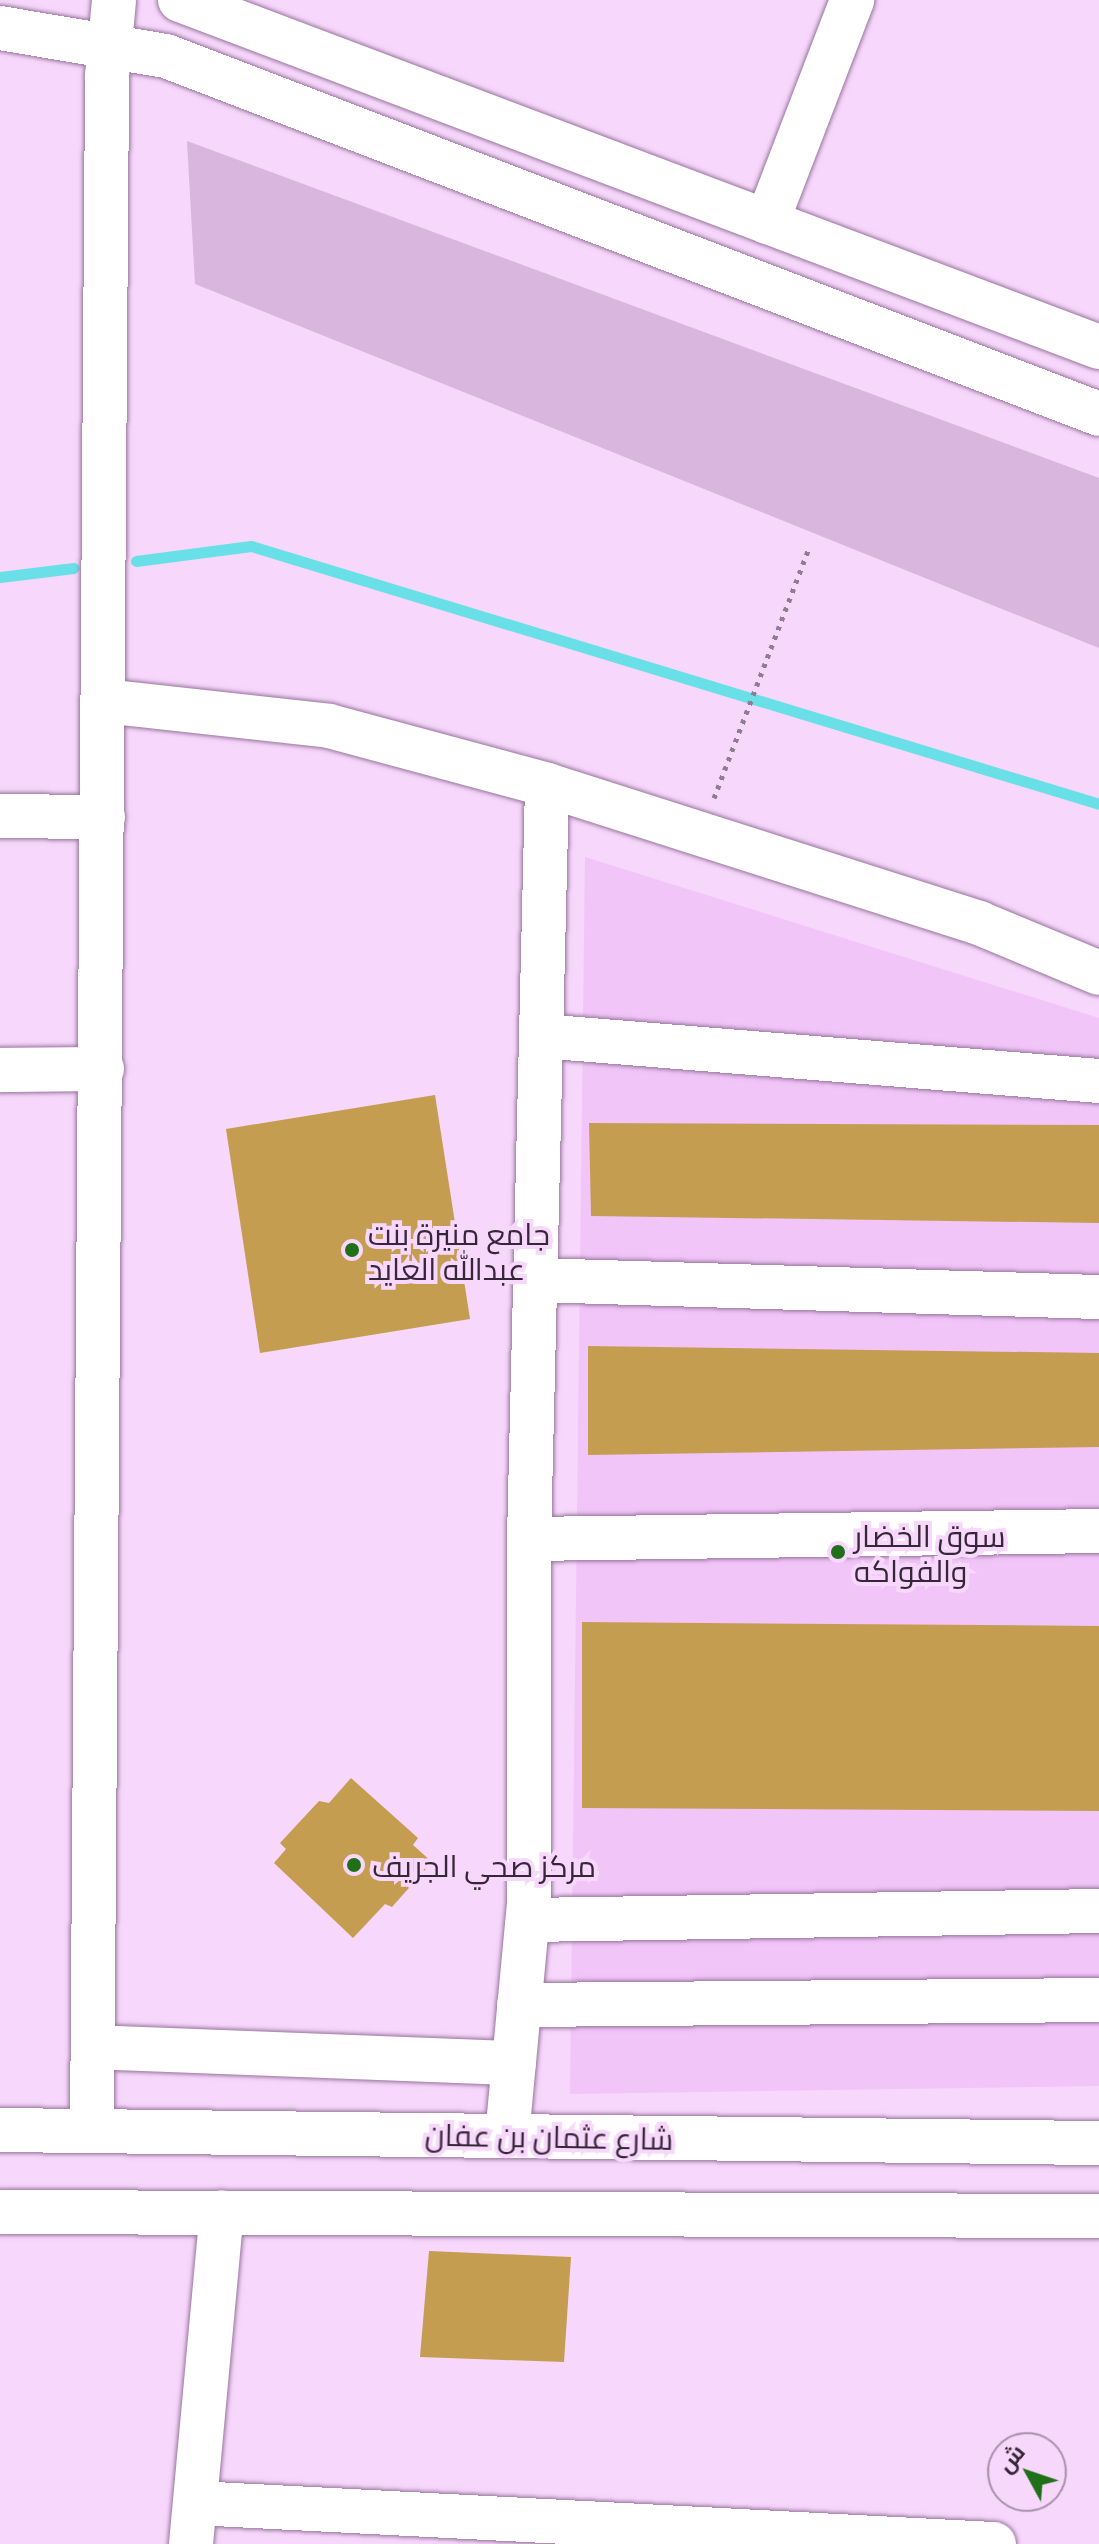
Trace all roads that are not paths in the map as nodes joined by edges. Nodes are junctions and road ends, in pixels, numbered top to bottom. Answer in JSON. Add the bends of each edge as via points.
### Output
{"nodes":[{"id":1,"x":114,"y":0,"type":"edge"},
{"id":2,"x":180,"y":0,"type":"edge"},
{"id":3,"x":852,"y":0,"type":"edge"},
{"id":4,"x":0,"y":28,"type":"edge"},
{"id":5,"x":110,"y":46,"type":"junction"},
{"id":6,"x":767,"y":222,"type":"junction"},
{"id":7,"x":1099,"y":347,"type":"edge"},
{"id":8,"x":1099,"y":414,"type":"edge"},
{"id":9,"x":104,"y":701,"type":"junction"},
{"id":10,"x":547,"y":785,"type":"junction"},
{"id":11,"x":0,"y":816,"type":"edge"},
{"id":12,"x":103,"y":817,"type":"junction"},
{"id":13,"x":1099,"y":973,"type":"edge"},
{"id":14,"x":541,"y":1036,"type":"junction"},
{"id":15,"x":102,"y":1069,"type":"junction"},
{"id":16,"x":0,"y":1070,"type":"edge"},
{"id":17,"x":1099,"y":1081,"type":"edge"},
{"id":18,"x":535,"y":1280,"type":"junction"},
{"id":19,"x":1099,"y":1297,"type":"edge"},
{"id":20,"x":1099,"y":1531,"type":"edge"},
{"id":21,"x":529,"y":1539,"type":"junction"},
{"id":22,"x":1099,"y":1911,"type":"edge"},
{"id":23,"x":528,"y":1920,"type":"junction"},
{"id":24,"x":1099,"y":2000,"type":"edge"},
{"id":25,"x":519,"y":2005,"type":"junction"},
{"id":26,"x":93,"y":2047,"type":"junction"},
{"id":27,"x":514,"y":2063,"type":"junction"},
{"id":28,"x":0,"y":2130,"type":"edge"},
{"id":29,"x":92,"y":2131,"type":"junction"},
{"id":30,"x":507,"y":2136,"type":"junction"},
{"id":31,"x":1099,"y":2143,"type":"edge"},
{"id":32,"x":0,"y":2212,"type":"edge"},
{"id":33,"x":222,"y":2212,"type":"junction"},
{"id":34,"x":1099,"y":2216,"type":"edge"},
{"id":35,"x":193,"y":2523,"type":"edge"},
{"id":36,"x":994,"y":2544,"type":"edge"}],
"edges":[{"from":1,"to":5,"type":"street"},
{"from":2,"to":6,"type":"street"},
{"from":3,"to":6,"type":"street"},
{"from":4,"to":5,"type":"street"},
{"from":5,"to":8,"type":"street","via":[[166,56]]},
{"from":5,"to":9,"type":"street"},
{"from":6,"to":7,"type":"street"},
{"from":9,"to":10,"type":"street","via":[[329,726]]},
{"from":9,"to":12,"type":"street"},
{"from":10,"to":13,"type":"street","via":[[979,923]]},
{"from":10,"to":14,"type":"street"},
{"from":11,"to":12,"type":"street"},
{"from":12,"to":15,"type":"street"},
{"from":14,"to":17,"type":"street"},
{"from":14,"to":18,"type":"street"},
{"from":15,"to":16,"type":"street"},
{"from":15,"to":26,"type":"street"},
{"from":18,"to":19,"type":"street"},
{"from":18,"to":21,"type":"street"},
{"from":20,"to":21,"type":"street"},
{"from":21,"to":23,"type":"street"},
{"from":22,"to":23,"type":"street"},
{"from":23,"to":25,"type":"street"},
{"from":24,"to":25,"type":"street"},
{"from":25,"to":27,"type":"street"},
{"from":26,"to":27,"type":"street"},
{"from":26,"to":29,"type":"street"},
{"from":27,"to":30,"type":"street"},
{"from":28,"to":29,"type":"street","name":"شارع عثمان بن عفان"},
{"from":29,"to":30,"type":"street","name":"شارع عثمان بن عفان"},
{"from":30,"to":31,"type":"street","name":"شارع عثمان بن عفان"},
{"from":32,"to":33,"type":"street"},
{"from":33,"to":34,"type":"street"},
{"from":33,"to":35,"type":"street"},
{"from":35,"to":36,"type":"street"}]}
